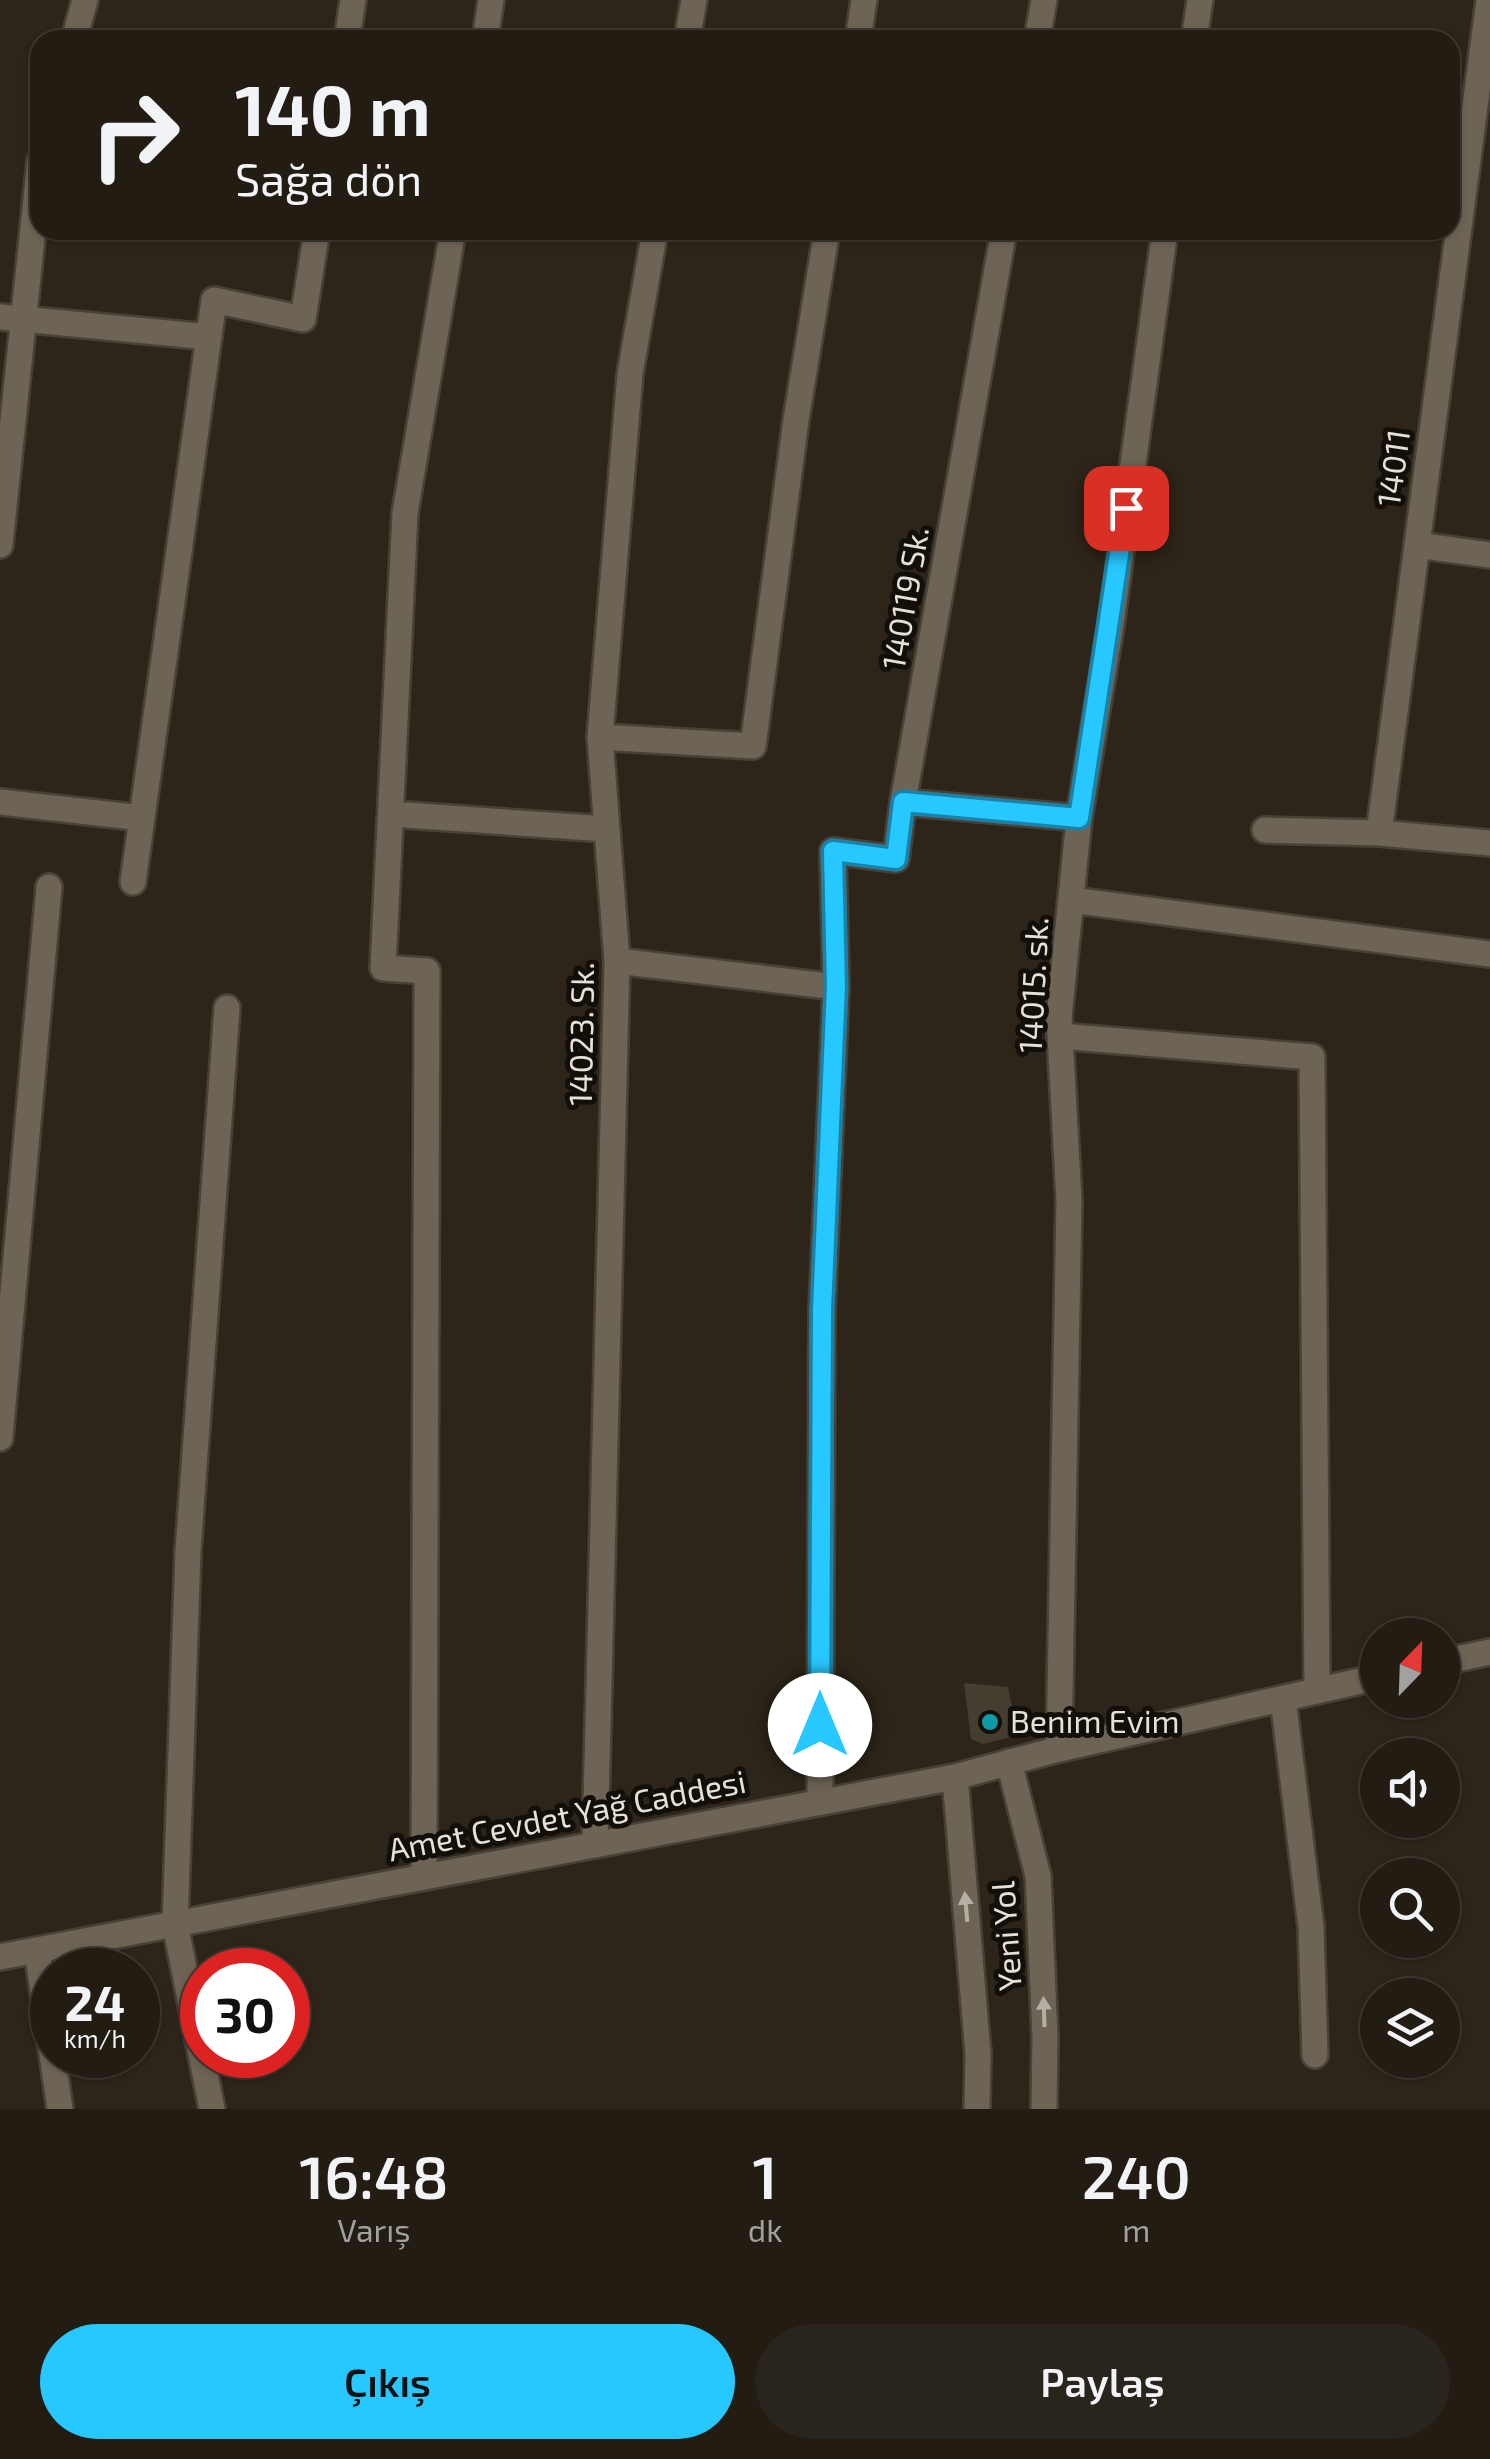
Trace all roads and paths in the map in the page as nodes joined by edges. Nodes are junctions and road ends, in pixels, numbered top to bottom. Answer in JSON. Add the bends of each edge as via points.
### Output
{"nodes":[{"id":1,"x":85,"y":0,"type":"edge"},
{"id":2,"x":353,"y":0,"type":"edge"},
{"id":3,"x":492,"y":0,"type":"edge"},
{"id":4,"x":694,"y":0,"type":"edge"},
{"id":5,"x":864,"y":0,"type":"edge"},
{"id":6,"x":1044,"y":0,"type":"edge"},
{"id":7,"x":1200,"y":0,"type":"edge"},
{"id":8,"x":1488,"y":0,"type":"edge"},
{"id":9,"x":77,"y":30,"type":"edge"},
{"id":10,"x":348,"y":30,"type":"edge"},
{"id":11,"x":487,"y":30,"type":"edge"},
{"id":12,"x":689,"y":30,"type":"edge"},
{"id":13,"x":860,"y":30,"type":"edge"},
{"id":14,"x":1039,"y":30,"type":"edge"},
{"id":15,"x":1196,"y":30,"type":"edge"},
{"id":16,"x":30,"y":215,"type":"edge"},
{"id":17,"x":1460,"y":215,"type":"edge"},
{"id":18,"x":315,"y":240,"type":"edge"},
{"id":19,"x":450,"y":240,"type":"edge"},
{"id":20,"x":653,"y":240,"type":"edge"},
{"id":21,"x":825,"y":240,"type":"edge"},
{"id":22,"x":1002,"y":240,"type":"edge"},
{"id":23,"x":1164,"y":240,"type":"edge"},
{"id":24,"x":1457,"y":240,"type":"edge"},
{"id":25,"x":11,"y":318,"type":"edge"},
{"id":26,"x":209,"y":337,"type":"junction"},
{"id":27,"x":0,"y":544,"type":"edge"},
{"id":28,"x":1417,"y":544,"type":"junction"},
{"id":29,"x":1490,"y":556,"type":"edge"},
{"id":30,"x":600,"y":737,"type":"junction"},
{"id":31,"x":0,"y":802,"type":"edge"},
{"id":32,"x":903,"y":802,"type":"junction"},
{"id":33,"x":391,"y":814,"type":"junction"},
{"id":34,"x":142,"y":818,"type":"junction"},
{"id":35,"x":1079,"y":818,"type":"junction"},
{"id":36,"x":606,"y":828,"type":"junction"},
{"id":37,"x":1265,"y":830,"type":"dead end"},
{"id":38,"x":1379,"y":834,"type":"junction"},
{"id":39,"x":1490,"y":843,"type":"edge"},
{"id":40,"x":132,"y":882,"type":"dead end"},
{"id":41,"x":49,"y":887,"type":"dead end"},
{"id":42,"x":1071,"y":900,"type":"junction"},
{"id":43,"x":1490,"y":954,"type":"edge"},
{"id":44,"x":617,"y":961,"type":"junction"},
{"id":45,"x":836,"y":987,"type":"junction"},
{"id":46,"x":227,"y":1008,"type":"dead end"},
{"id":47,"x":1060,"y":1036,"type":"junction"},
{"id":48,"x":5,"y":1327,"type":"edge"},
{"id":49,"x":0,"y":1438,"type":"edge"},
{"id":50,"x":1490,"y":1652,"type":"edge"},
{"id":51,"x":1460,"y":1658,"type":"edge"},
{"id":52,"x":1360,"y":1681,"type":"edge"},
{"id":53,"x":1318,"y":1691,"type":"junction"},
{"id":54,"x":1283,"y":1699,"type":"junction"},
{"id":55,"x":1060,"y":1749,"type":"junction"},
{"id":56,"x":1009,"y":1762,"type":"junction"},
{"id":57,"x":955,"y":1777,"type":"junction"},
{"id":58,"x":820,"y":1801,"type":"junction"},
{"id":59,"x":596,"y":1844,"type":"junction"},
{"id":60,"x":424,"y":1876,"type":"junction"},
{"id":61,"x":175,"y":1924,"type":"junction"},
{"id":62,"x":48,"y":1948,"type":"edge"},
{"id":63,"x":30,"y":1952,"type":"edge"},
{"id":64,"x":0,"y":1958,"type":"edge"},
{"id":65,"x":1315,"y":2055,"type":"dead end"},
{"id":66,"x":56,"y":2078,"type":"edge"},
{"id":67,"x":60,"y":2109,"type":"edge"},
{"id":68,"x":212,"y":2109,"type":"edge"},
{"id":69,"x":977,"y":2109,"type":"edge"},
{"id":70,"x":1044,"y":2109,"type":"edge"}],
"edges":[{"from":1,"to":9,"type":"street"},
{"from":2,"to":10,"type":"street"},
{"from":3,"to":11,"type":"street"},
{"from":4,"to":12,"type":"street"},
{"from":5,"to":13,"type":"street"},
{"from":6,"to":14,"type":"street"},
{"from":7,"to":15,"type":"street"},
{"from":8,"to":17,"type":"street","name":"14011"},
{"from":16,"to":25,"type":"street"},
{"from":18,"to":26,"type":"street","via":[[302,319],[214,300]]},
{"from":19,"to":33,"type":"street","via":[[405,513]]},
{"from":20,"to":30,"type":"street","name":"14023. Sk.","via":[[630,374]]},
{"from":21,"to":30,"type":"street","via":[[753,746]]},
{"from":22,"to":32,"type":"street","name":"140119 Sk."},
{"from":23,"to":35,"type":"street","name":"14015. sk."},
{"from":24,"to":28,"type":"street","name":"14011"},
{"from":25,"to":26,"type":"street"},
{"from":25,"to":27,"type":"street"},
{"from":26,"to":34,"type":"street"},
{"from":28,"to":29,"type":"street"},
{"from":28,"to":38,"type":"street","name":"14011"},
{"from":30,"to":36,"type":"street","name":"14023. Sk."},
{"from":31,"to":34,"type":"street"},
{"from":32,"to":35,"type":"street"},
{"from":32,"to":45,"type":"street","name":"140119 Sk.","via":[[896,859],[833,851]]},
{"from":33,"to":36,"type":"street"},
{"from":33,"to":60,"type":"street","via":[[384,968],[426,971]]},
{"from":34,"to":40,"type":"street"},
{"from":35,"to":42,"type":"street","name":"14015. sk."},
{"from":36,"to":44,"type":"street","name":"14023. Sk."},
{"from":37,"to":38,"type":"street"},
{"from":38,"to":39,"type":"street"},
{"from":41,"to":48,"type":"street"},
{"from":42,"to":43,"type":"street"},
{"from":42,"to":47,"type":"street","name":"14015. sk."},
{"from":44,"to":45,"type":"street"},
{"from":44,"to":59,"type":"street","name":"14023. Sk."},
{"from":45,"to":58,"type":"street","via":[[822,1310]]},
{"from":46,"to":61,"type":"street","via":[[188,1550]]},
{"from":47,"to":53,"type":"street","via":[[1312,1057]]},
{"from":47,"to":55,"type":"street","name":"14015. sk.","via":[[1069,1202]]},
{"from":48,"to":49,"type":"street"},
{"from":50,"to":51,"type":"street"},
{"from":52,"to":53,"type":"street","name":"Amet Cevdet Yağ Caddesi"},
{"from":53,"to":54,"type":"street","name":"Amet Cevdet Yağ Caddesi"},
{"from":54,"to":55,"type":"street","name":"Amet Cevdet Yağ Caddesi"},
{"from":54,"to":65,"type":"street","via":[[1310,1927]]},
{"from":55,"to":56,"type":"street","name":"Amet Cevdet Yağ Caddesi"},
{"from":56,"to":57,"type":"street","name":"Amet Cevdet Yağ Caddesi"},
{"from":70,"to":56,"type":"street","name":"Yeni Yol","one_way":true,"via":[[1038,1876]]},
{"from":57,"to":58,"type":"street","name":"Amet Cevdet Yağ Caddesi"},
{"from":69,"to":57,"type":"street","one_way":true},
{"from":58,"to":59,"type":"street","name":"Amet Cevdet Yağ Caddesi"},
{"from":59,"to":60,"type":"street","name":"Amet Cevdet Yağ Caddesi"},
{"from":60,"to":61,"type":"street","name":"Amet Cevdet Yağ Caddesi"},
{"from":61,"to":62,"type":"street","name":"Amet Cevdet Yağ Caddesi"},
{"from":61,"to":68,"type":"street"},
{"from":63,"to":64,"type":"street","name":"Amet Cevdet Yağ Caddesi"},
{"from":66,"to":67,"type":"street"}]}
